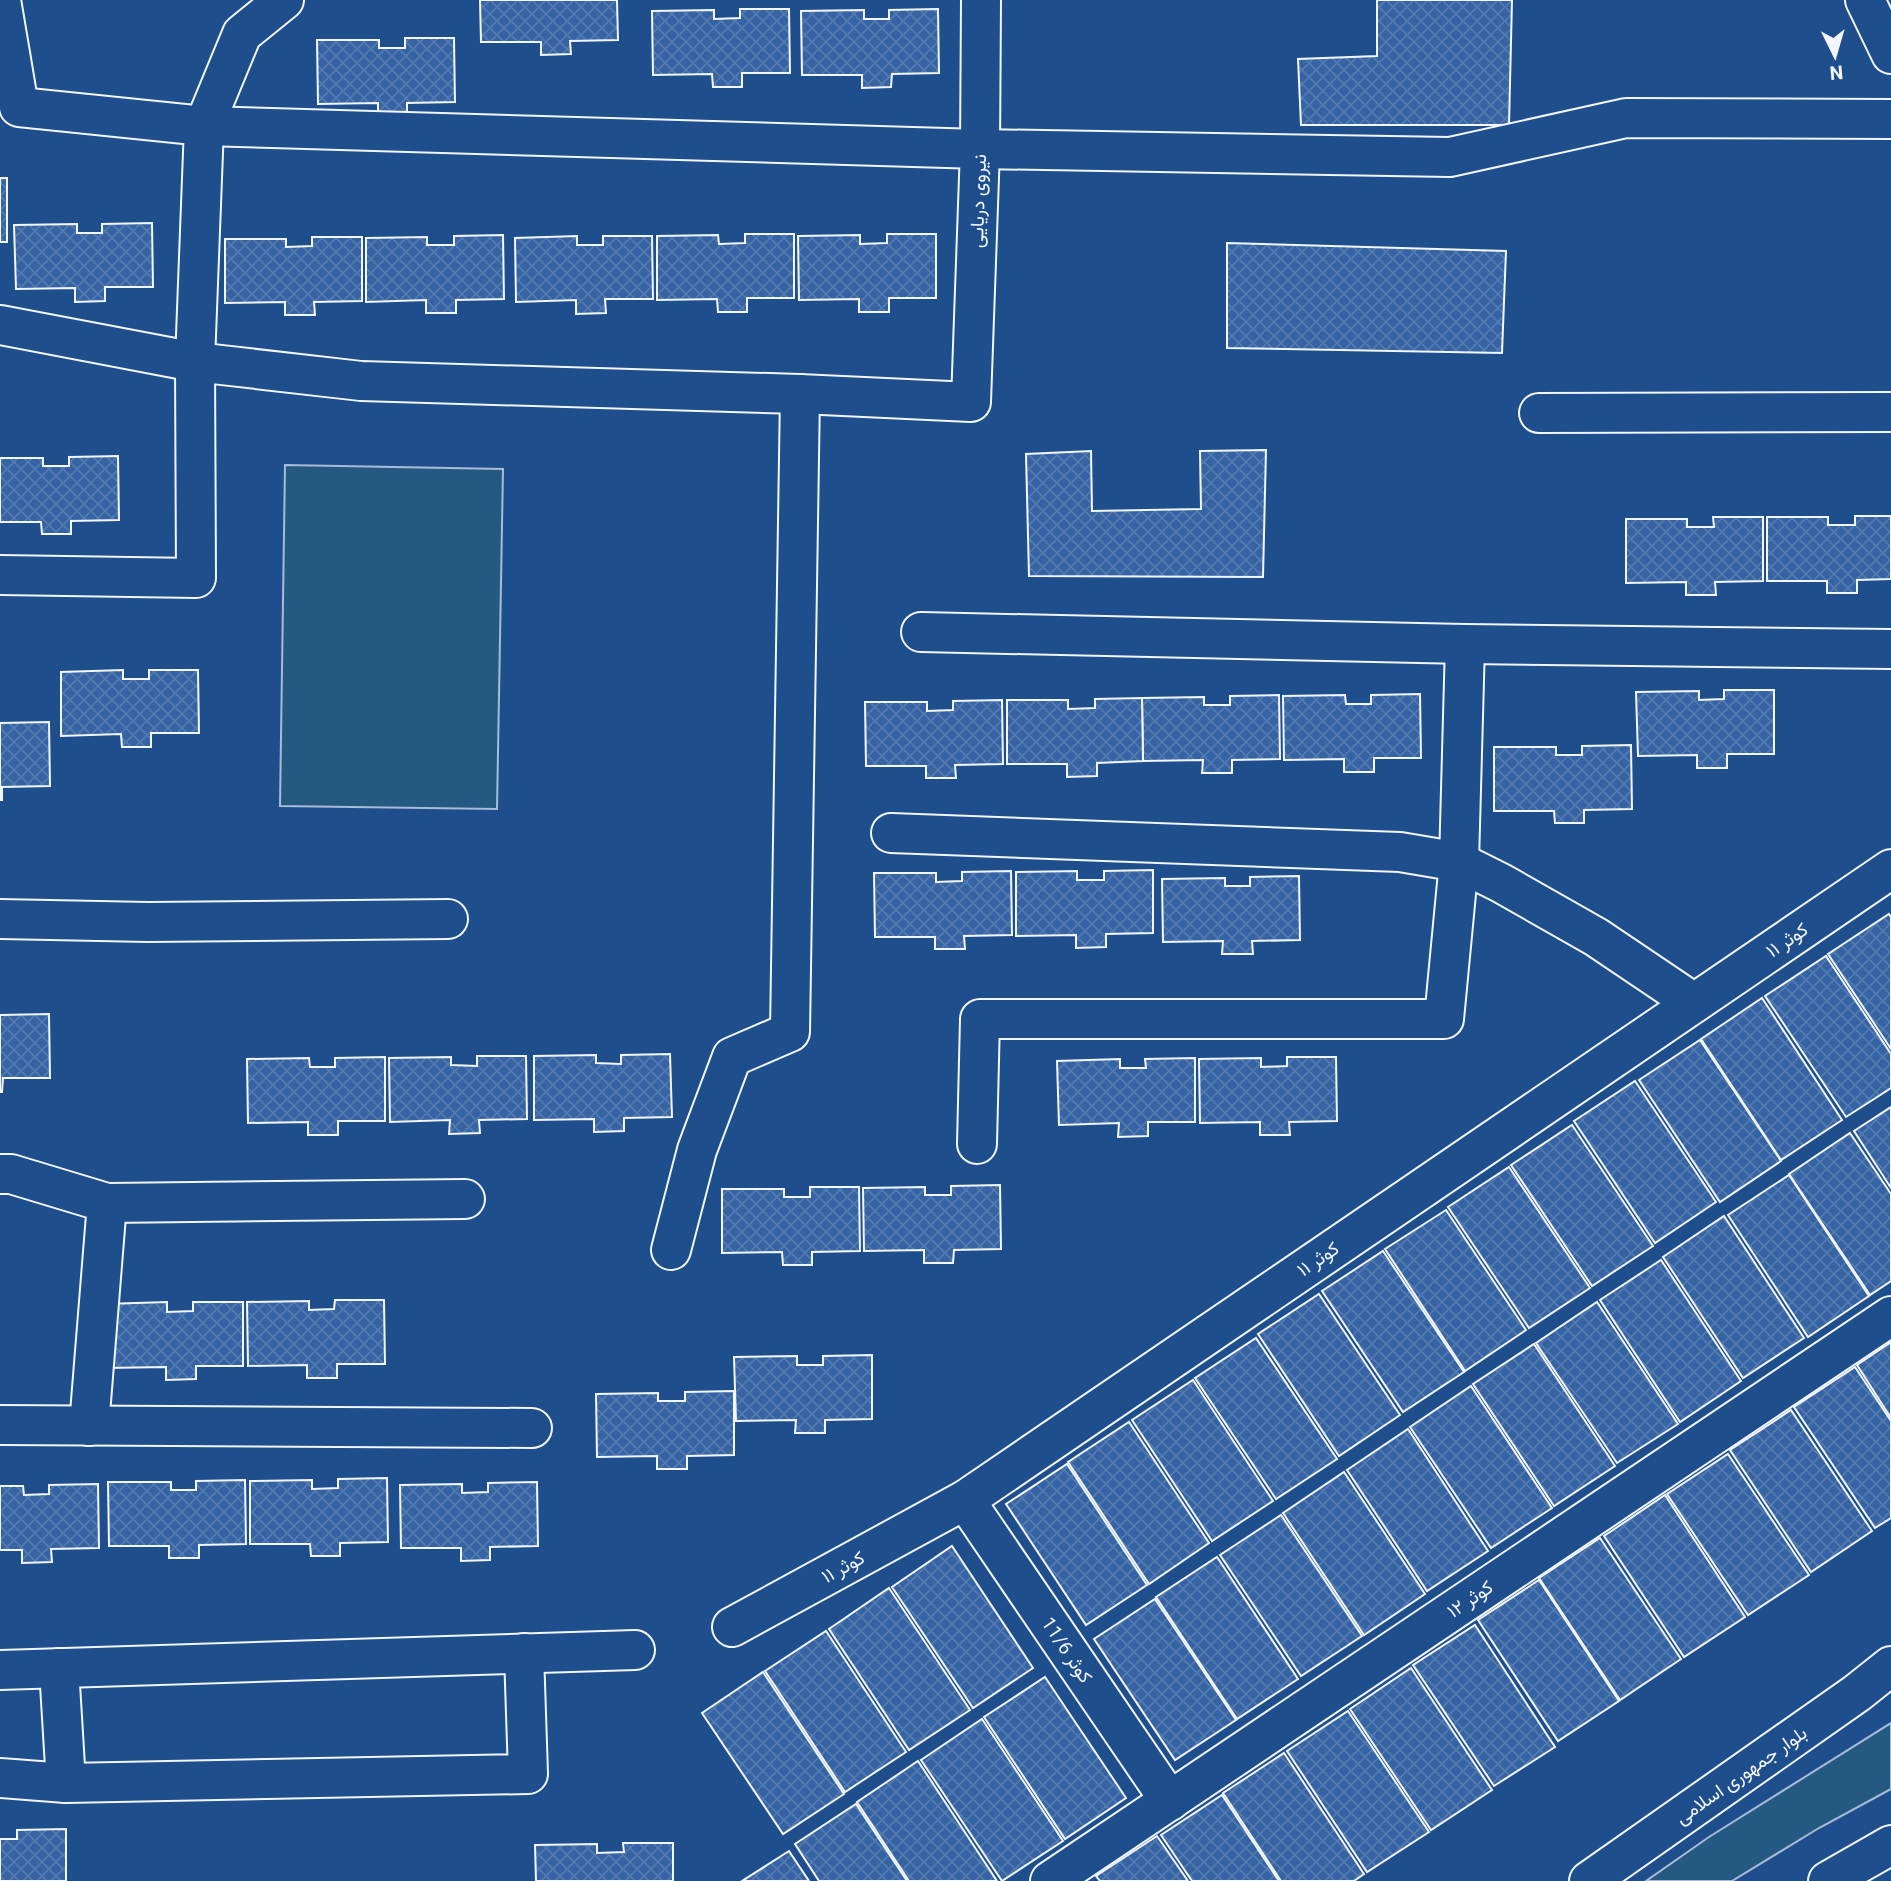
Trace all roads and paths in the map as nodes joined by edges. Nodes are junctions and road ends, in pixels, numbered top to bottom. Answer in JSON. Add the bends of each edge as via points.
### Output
{"nodes":[{"id":1,"x":1,"y":0,"type":"edge"},
{"id":2,"x":284,"y":0,"type":"edge"},
{"id":3,"x":981,"y":0,"type":"edge"},
{"id":4,"x":1865,"y":0,"type":"edge"},
{"id":5,"x":1891,"y":54,"type":"edge"},
{"id":6,"x":1891,"y":119,"type":"edge"},
{"id":7,"x":205,"y":126,"type":"junction"},
{"id":8,"x":980,"y":149,"type":"junction"},
{"id":9,"x":0,"y":325,"type":"edge"},
{"id":10,"x":195,"y":362,"type":"junction"},
{"id":11,"x":800,"y":394,"type":"junction"},
{"id":12,"x":1891,"y":412,"type":"edge"},
{"id":13,"x":1539,"y":413,"type":"dead end"},
{"id":14,"x":0,"y":575,"type":"edge"},
{"id":15,"x":921,"y":632,"type":"dead end"},
{"id":16,"x":1465,"y":644,"type":"junction"},
{"id":17,"x":1891,"y":649,"type":"edge"},
{"id":18,"x":891,"y":834,"type":"dead end"},
{"id":19,"x":1458,"y":863,"type":"junction"},
{"id":20,"x":1891,"y":869,"type":"edge"},
{"id":21,"x":0,"y":919,"type":"edge"},
{"id":22,"x":447,"y":919,"type":"dead end"},
{"id":23,"x":1694,"y":1003,"type":"junction"},
{"id":24,"x":977,"y":1144,"type":"dead end"},
{"id":25,"x":0,"y":1174,"type":"edge"},
{"id":26,"x":466,"y":1199,"type":"dead end"},
{"id":27,"x":107,"y":1203,"type":"junction"},
{"id":28,"x":671,"y":1250,"type":"dead end"},
{"id":29,"x":1891,"y":1316,"type":"edge"},
{"id":30,"x":0,"y":1425,"type":"edge"},
{"id":31,"x":89,"y":1426,"type":"junction"},
{"id":32,"x":532,"y":1428,"type":"dead end"},
{"id":33,"x":965,"y":1500,"type":"junction"},
{"id":34,"x":732,"y":1627,"type":"dead end"},
{"id":35,"x":635,"y":1650,"type":"dead end"},
{"id":36,"x":524,"y":1653,"type":"junction"},
{"id":37,"x":1891,"y":1666,"type":"edge"},
{"id":38,"x":59,"y":1668,"type":"junction"},
{"id":39,"x":0,"y":1670,"type":"edge"},
{"id":40,"x":1891,"y":1673,"type":"edge"},
{"id":41,"x":1857,"y":1693,"type":"junction"},
{"id":42,"x":0,"y":1778,"type":"edge"},
{"id":43,"x":66,"y":1783,"type":"junction"},
{"id":44,"x":1170,"y":1801,"type":"junction"},
{"id":45,"x":1891,"y":1845,"type":"edge"},
{"id":46,"x":1050,"y":1881,"type":"edge"},
{"id":47,"x":1589,"y":1881,"type":"edge"},
{"id":48,"x":1828,"y":1881,"type":"edge"}],
"edges":[{"from":1,"to":7,"type":"street","via":[[19,107]]},
{"from":2,"to":7,"type":"street","via":[[242,34]]},
{"from":3,"to":8,"type":"street","name":"نیروی دریایی"},
{"from":4,"to":5,"type":"street"},
{"from":6,"to":8,"type":"street","via":[[1626,118],[1450,157]]},
{"from":7,"to":8,"type":"street"},
{"from":7,"to":10,"type":"street"},
{"from":8,"to":11,"type":"street","name":"نیروی دریایی","via":[[971,402]]},
{"from":9,"to":10,"type":"street"},
{"from":10,"to":11,"type":"street","via":[[361,382]]},
{"from":10,"to":14,"type":"street","via":[[196,578]]},
{"from":11,"to":28,"type":"street","via":[[790,1032],[732,1057],[697,1150]]},
{"from":12,"to":13,"type":"street"},
{"from":15,"to":16,"type":"street"},
{"from":16,"to":17,"type":"street"},
{"from":16,"to":19,"type":"street"},
{"from":18,"to":19,"type":"street","via":[[1400,852]]},
{"from":19,"to":23,"type":"street","via":[[1596,936]]},
{"from":19,"to":24,"type":"street","via":[[1444,1019],[980,1019]]},
{"from":20,"to":23,"type":"street","name":"کوثر ۱۱"},
{"from":21,"to":22,"type":"street"},
{"from":23,"to":33,"type":"street","name":"کوثر ۱۱"},
{"from":25,"to":27,"type":"street"},
{"from":26,"to":27,"type":"street"},
{"from":27,"to":31,"type":"street"},
{"from":29,"to":44,"type":"street","name":"کوثر ۱۲"},
{"from":30,"to":31,"type":"street"},
{"from":31,"to":32,"type":"street"},
{"from":33,"to":34,"type":"street","name":"کوثر ۱۱"},
{"from":33,"to":44,"type":"street","name":"کوثر 11/6"},
{"from":35,"to":36,"type":"street"},
{"from":36,"to":38,"type":"street"},
{"from":36,"to":43,"type":"street","via":[[528,1774]]},
{"from":37,"to":41,"type":"street","name":"بلوار جمهوری اسلامی"},
{"from":38,"to":39,"type":"street"},
{"from":38,"to":43,"type":"street"},
{"from":40,"to":41,"type":"street"},
{"from":41,"to":47,"type":"street","name":"بلوار جمهوری اسلامی"},
{"from":42,"to":43,"type":"street"},
{"from":44,"to":46,"type":"street","name":"کوثر ۱۲"},
{"from":45,"to":48,"type":"street"}]}
